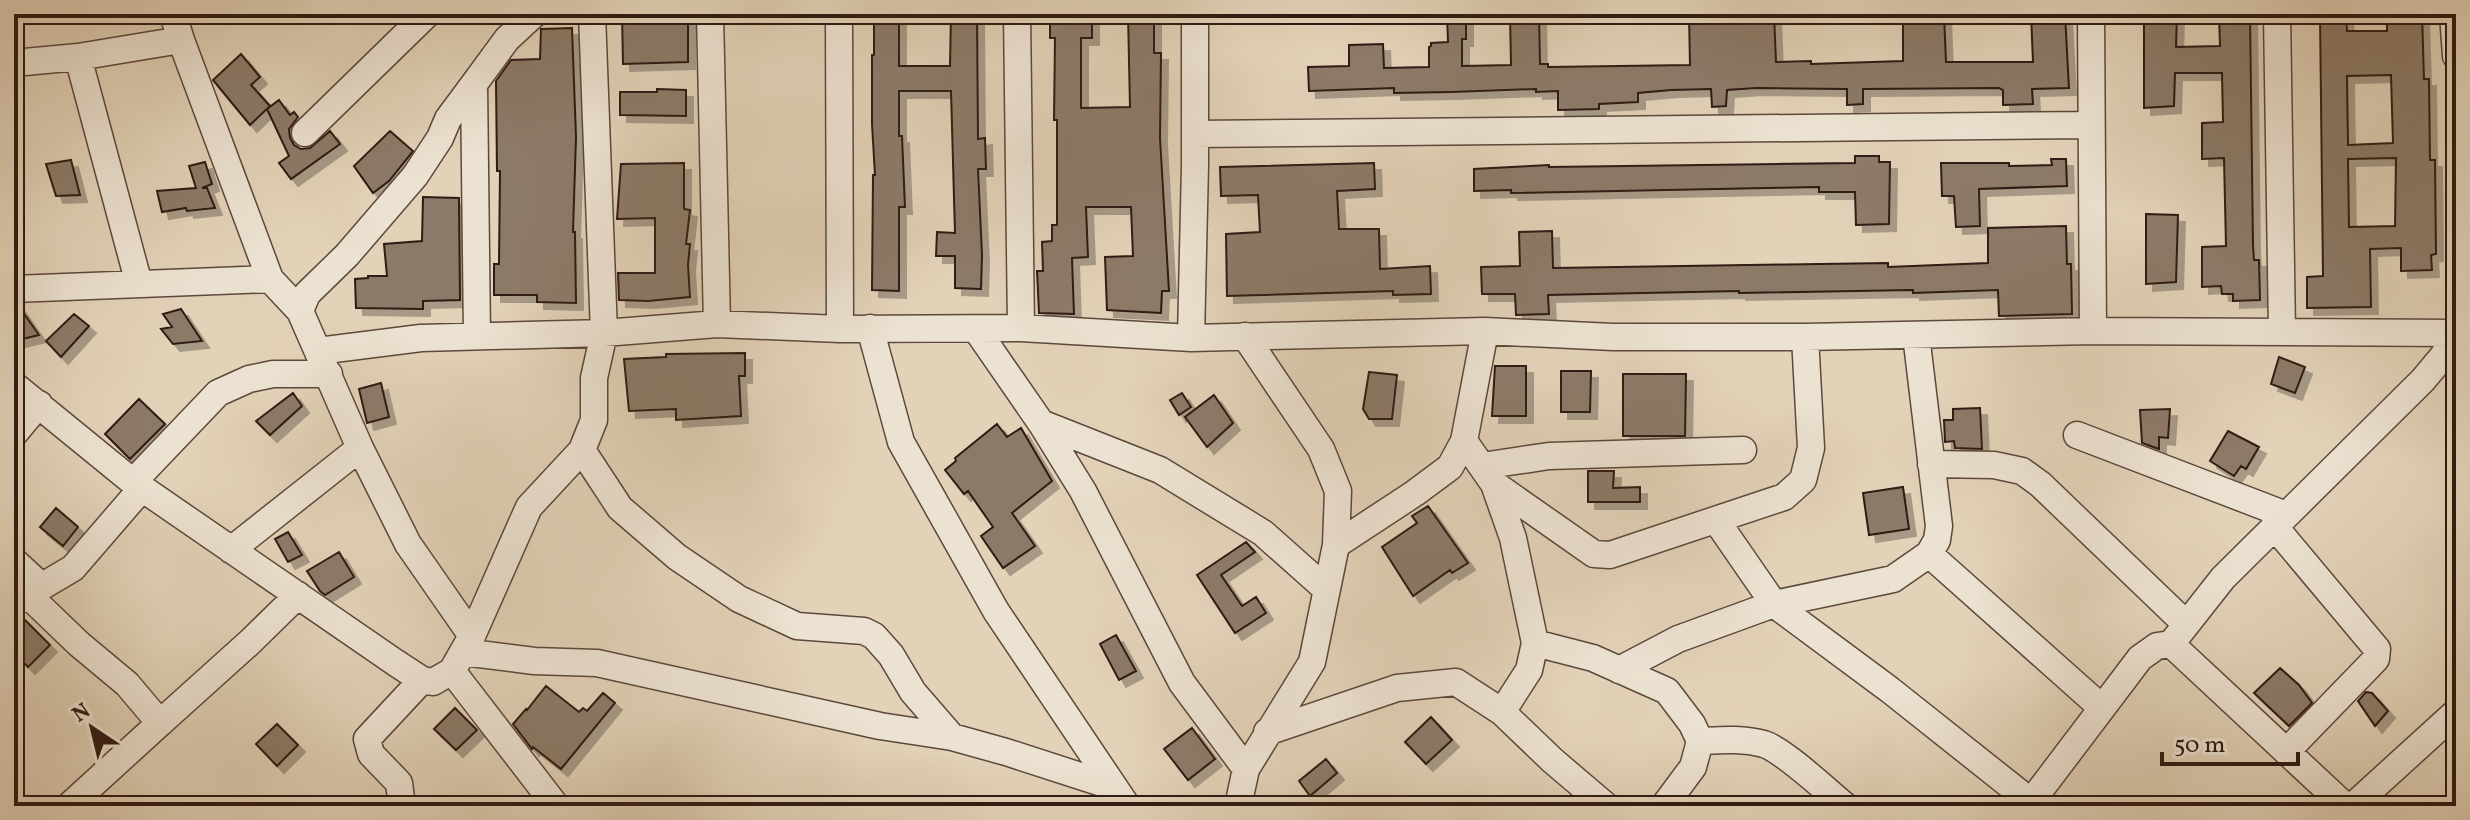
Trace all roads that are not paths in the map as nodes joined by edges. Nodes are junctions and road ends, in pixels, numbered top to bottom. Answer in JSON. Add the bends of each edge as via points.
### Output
{"nodes":[{"id":1,"x":173,"y":14,"type":"edge"},
{"id":2,"x":427,"y":14,"type":"edge"},
{"id":3,"x":534,"y":14,"type":"edge"},
{"id":4,"x":592,"y":14,"type":"edge"},
{"id":5,"x":710,"y":14,"type":"edge"},
{"id":6,"x":839,"y":14,"type":"edge"},
{"id":7,"x":1017,"y":14,"type":"edge"},
{"id":8,"x":1195,"y":14,"type":"edge"},
{"id":9,"x":2091,"y":14,"type":"edge"},
{"id":10,"x":2277,"y":14,"type":"edge"},
{"id":11,"x":2453,"y":14,"type":"edge"},
{"id":12,"x":181,"y":40,"type":"junction"},
{"id":13,"x":2456,"y":56,"type":"edge"},
{"id":14,"x":78,"y":57,"type":"junction"},
{"id":15,"x":14,"y":63,"type":"edge"},
{"id":16,"x":474,"y":84,"type":"junction"},
{"id":17,"x":2091,"y":125,"type":"junction"},
{"id":18,"x":305,"y":133,"type":"dead end"},
{"id":19,"x":1195,"y":134,"type":"junction"},
{"id":20,"x":270,"y":279,"type":"junction"},
{"id":21,"x":139,"y":284,"type":"junction"},
{"id":22,"x":14,"y":289,"type":"edge"},
{"id":23,"x":300,"y":311,"type":"junction"},
{"id":24,"x":717,"y":324,"type":"junction"},
{"id":25,"x":870,"y":328,"type":"junction"},
{"id":26,"x":1021,"y":328,"type":"junction"},
{"id":27,"x":840,"y":329,"type":"junction"},
{"id":28,"x":976,"y":329,"type":"junction"},
{"id":29,"x":1485,"y":331,"type":"junction"},
{"id":30,"x":2093,"y":331,"type":"junction"},
{"id":31,"x":2282,"y":331,"type":"junction"},
{"id":32,"x":604,"y":333,"type":"junction"},
{"id":33,"x":2456,"y":333,"type":"edge"},
{"id":34,"x":1916,"y":335,"type":"junction"},
{"id":35,"x":477,"y":336,"type":"junction"},
{"id":36,"x":1245,"y":336,"type":"junction"},
{"id":37,"x":1805,"y":337,"type":"junction"},
{"id":38,"x":1191,"y":338,"type":"junction"},
{"id":39,"x":324,"y":362,"type":"junction"},
{"id":40,"x":14,"y":385,"type":"edge"},
{"id":41,"x":39,"y":404,"type":"junction"},
{"id":42,"x":1041,"y":423,"type":"junction"},
{"id":43,"x":14,"y":434,"type":"edge"},
{"id":44,"x":2077,"y":435,"type":"dead end"},
{"id":45,"x":1464,"y":441,"type":"junction"},
{"id":46,"x":360,"y":448,"type":"junction"},
{"id":47,"x":582,"y":450,"type":"junction"},
{"id":48,"x":1743,"y":450,"type":"dead end"},
{"id":49,"x":1931,"y":464,"type":"junction"},
{"id":50,"x":1488,"y":475,"type":"junction"},
{"id":51,"x":137,"y":485,"type":"junction"},
{"id":52,"x":1716,"y":520,"type":"junction"},
{"id":53,"x":2280,"y":521,"type":"junction"},
{"id":54,"x":1336,"y":545,"type":"junction"},
{"id":55,"x":231,"y":550,"type":"junction"},
{"id":56,"x":1929,"y":554,"type":"junction"},
{"id":57,"x":14,"y":561,"type":"edge"},
{"id":58,"x":1326,"y":589,"type":"junction"},
{"id":59,"x":28,"y":595,"type":"edge"},
{"id":60,"x":298,"y":595,"type":"junction"},
{"id":61,"x":1774,"y":604,"type":"junction"},
{"id":62,"x":2179,"y":634,"type":"junction"},
{"id":63,"x":1535,"y":643,"type":"junction"},
{"id":64,"x":462,"y":653,"type":"junction"},
{"id":65,"x":1619,"y":670,"type":"junction"},
{"id":66,"x":422,"y":680,"type":"junction"},
{"id":67,"x":2102,"y":708,"type":"junction"},
{"id":68,"x":1502,"y":712,"type":"junction"},
{"id":69,"x":2454,"y":714,"type":"dead end"},
{"id":70,"x":160,"y":723,"type":"junction"},
{"id":71,"x":1267,"y":732,"type":"junction"},
{"id":72,"x":952,"y":737,"type":"junction"},
{"id":73,"x":1700,"y":741,"type":"junction"},
{"id":74,"x":2287,"y":751,"type":"junction"},
{"id":75,"x":1246,"y":769,"type":"junction"},
{"id":76,"x":1120,"y":797,"type":"edge"},
{"id":77,"x":2029,"y":804,"type":"edge"},
{"id":78,"x":69,"y":806,"type":"edge"},
{"id":79,"x":402,"y":806,"type":"edge"},
{"id":80,"x":556,"y":806,"type":"edge"},
{"id":81,"x":1238,"y":806,"type":"edge"},
{"id":82,"x":1606,"y":806,"type":"edge"},
{"id":83,"x":1664,"y":806,"type":"edge"},
{"id":84,"x":1845,"y":806,"type":"edge"},
{"id":85,"x":2345,"y":806,"type":"edge"},
{"id":86,"x":2353,"y":806,"type":"edge"}],
"edges":[{"from":1,"to":12,"type":"street"},
{"from":2,"to":18,"type":"street"},
{"from":3,"to":16,"type":"street","via":[[507,39]]},
{"from":4,"to":32,"type":"street"},
{"from":5,"to":24,"type":"street"},
{"from":6,"to":27,"type":"street"},
{"from":7,"to":26,"type":"street"},
{"from":8,"to":19,"type":"street"},
{"from":9,"to":17,"type":"street"},
{"from":10,"to":31,"type":"street"},
{"from":11,"to":13,"type":"street"},
{"from":12,"to":14,"type":"street"},
{"from":12,"to":20,"type":"street"},
{"from":14,"to":15,"type":"street"},
{"from":14,"to":21,"type":"street"},
{"from":16,"to":23,"type":"street","via":[[415,176],[307,294]]},
{"from":16,"to":35,"type":"street"},
{"from":17,"to":19,"type":"street"},
{"from":17,"to":30,"type":"street"},
{"from":19,"to":38,"type":"street"},
{"from":20,"to":21,"type":"street"},
{"from":20,"to":23,"type":"street"},
{"from":21,"to":22,"type":"street"},
{"from":23,"to":39,"type":"street"},
{"from":24,"to":27,"type":"street"},
{"from":24,"to":32,"type":"street"},
{"from":25,"to":27,"type":"street"},
{"from":25,"to":28,"type":"street"},
{"from":25,"to":76,"type":"street","via":[[901,442],[996,611]]},
{"from":26,"to":28,"type":"street"},
{"from":26,"to":38,"type":"street"},
{"from":28,"to":42,"type":"street"},
{"from":29,"to":36,"type":"street"},
{"from":29,"to":37,"type":"street"},
{"from":29,"to":45,"type":"street"},
{"from":30,"to":31,"type":"street"},
{"from":30,"to":34,"type":"street"},
{"from":31,"to":33,"type":"street"},
{"from":32,"to":35,"type":"street"},
{"from":32,"to":47,"type":"street","via":[[594,378],[594,420]]},
{"from":33,"to":53,"type":"street","via":[[2423,380]]},
{"from":34,"to":37,"type":"street"},
{"from":34,"to":49,"type":"street"},
{"from":35,"to":39,"type":"street","via":[[421,338]]},
{"from":36,"to":38,"type":"street"},
{"from":36,"to":54,"type":"street","via":[[1321,449],[1338,491]]},
{"from":37,"to":52,"type":"street","via":[[1811,448],[1803,480],[1784,497]]},
{"from":39,"to":46,"type":"street"},
{"from":39,"to":51,"type":"street","via":[[249,379],[218,393]]},
{"from":40,"to":41,"type":"street"},
{"from":41,"to":43,"type":"street"},
{"from":41,"to":51,"type":"street"},
{"from":42,"to":58,"type":"street","via":[[1160,470],[1263,533]]},
{"from":42,"to":75,"type":"street","via":[[1083,491],[1182,683]]},
{"from":44,"to":53,"type":"street"},
{"from":45,"to":50,"type":"street"},
{"from":45,"to":54,"type":"street","via":[[1450,467]]},
{"from":46,"to":55,"type":"street"},
{"from":46,"to":64,"type":"street"},
{"from":47,"to":64,"type":"street","via":[[529,507]]},
{"from":47,"to":72,"type":"street","via":[[620,508],[677,557],[739,599],[797,626],[874,636]]},
{"from":48,"to":50,"type":"street","via":[[1549,456]]},
{"from":49,"to":56,"type":"street","via":[[1939,526]]},
{"from":49,"to":62,"type":"street","via":[[2022,471]]},
{"from":50,"to":52,"type":"street","via":[[1594,554],[1610,555]]},
{"from":50,"to":63,"type":"street","via":[[1513,538]]},
{"from":51,"to":55,"type":"street"},
{"from":51,"to":59,"type":"street","via":[[73,568]]},
{"from":52,"to":61,"type":"street"},
{"from":53,"to":62,"type":"street","via":[[2223,578]]},
{"from":53,"to":74,"type":"street","via":[[2377,649],[2376,659]]},
{"from":54,"to":58,"type":"street"},
{"from":55,"to":60,"type":"street"},
{"from":56,"to":61,"type":"street","via":[[1893,579]]},
{"from":56,"to":67,"type":"street"},
{"from":57,"to":59,"type":"street"},
{"from":58,"to":71,"type":"street","via":[[1312,662]]},
{"from":59,"to":70,"type":"street","via":[[127,684]]},
{"from":60,"to":66,"type":"street"},
{"from":60,"to":70,"type":"street"},
{"from":61,"to":65,"type":"street","via":[[1678,639]]},
{"from":61,"to":77,"type":"street"},
{"from":62,"to":67,"type":"street","via":[[2140,658]]},
{"from":62,"to":74,"type":"street"},
{"from":63,"to":65,"type":"street"},
{"from":63,"to":68,"type":"street","via":[[1529,670]]},
{"from":64,"to":66,"type":"street","via":[[433,682]]},
{"from":64,"to":72,"type":"street","via":[[597,663]]},
{"from":64,"to":80,"type":"street"},
{"from":65,"to":73,"type":"street","via":[[1667,691]]},
{"from":66,"to":79,"type":"street","via":[[367,739],[371,754],[399,783]]},
{"from":67,"to":77,"type":"street"},
{"from":68,"to":71,"type":"street","via":[[1456,682],[1397,688]]},
{"from":68,"to":82,"type":"street"},
{"from":69,"to":86,"type":"street"},
{"from":70,"to":78,"type":"street"},
{"from":71,"to":75,"type":"street"},
{"from":72,"to":76,"type":"street","via":[[1006,752]]},
{"from":73,"to":83,"type":"street","via":[[1693,767]]},
{"from":73,"to":84,"type":"street","via":[[1766,744]]},
{"from":74,"to":85,"type":"street"},
{"from":75,"to":81,"type":"street"}]}
